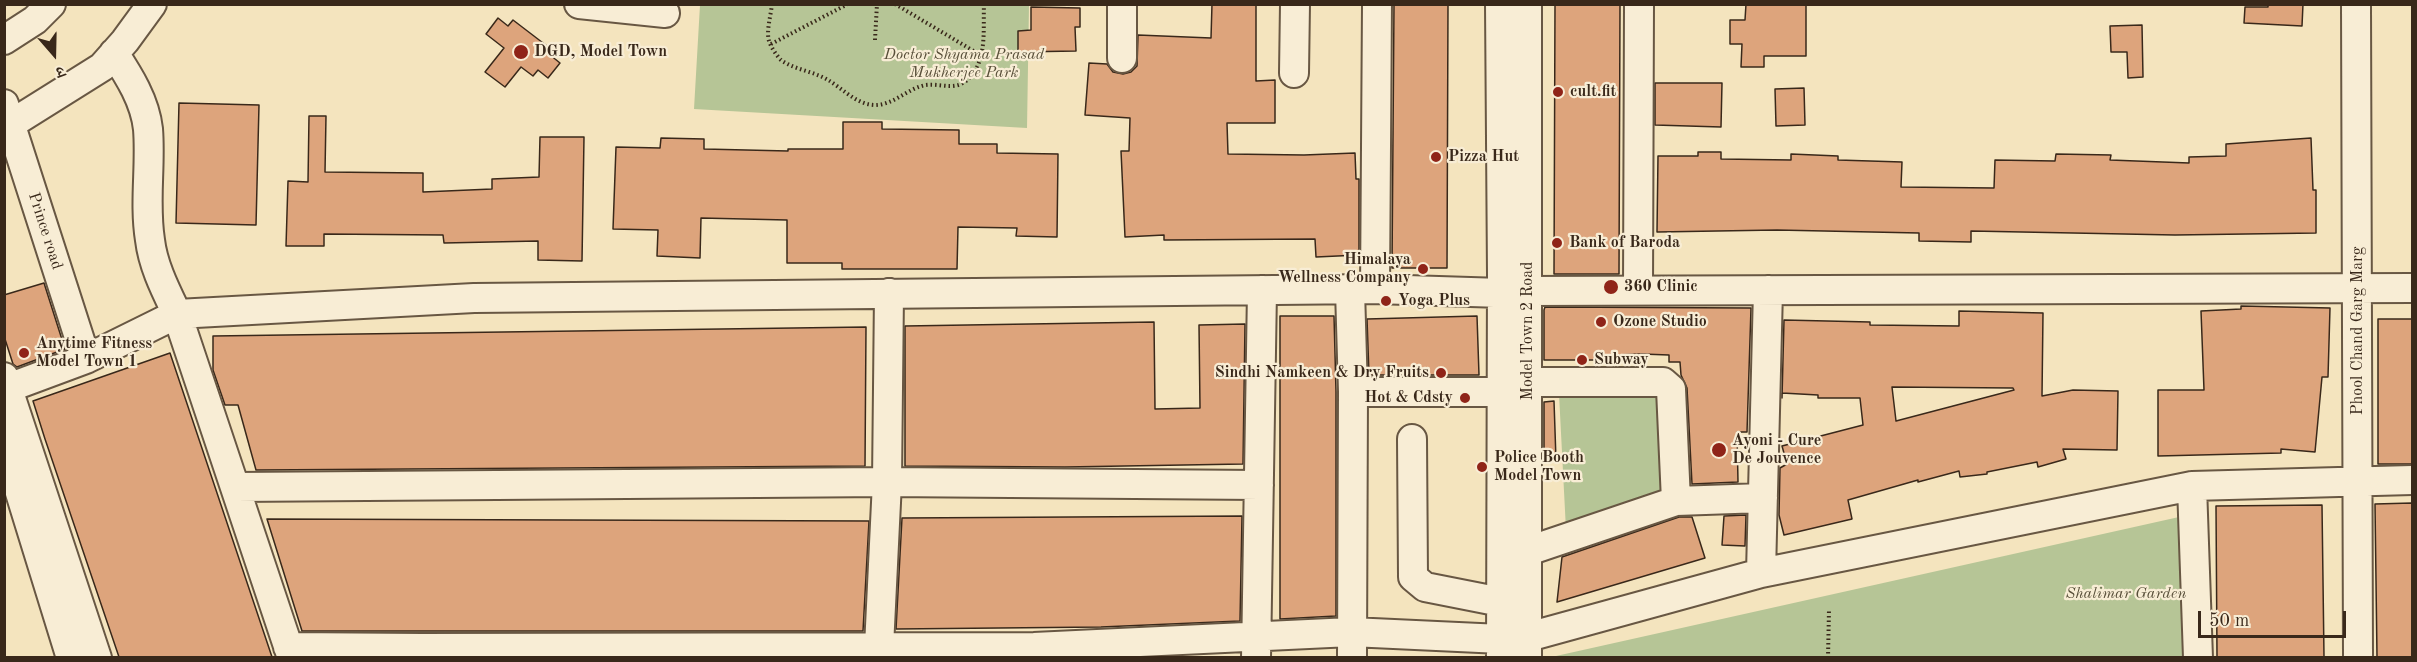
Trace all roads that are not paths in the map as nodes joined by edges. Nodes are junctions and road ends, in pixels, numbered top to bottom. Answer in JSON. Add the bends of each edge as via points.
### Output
{"nodes":[{"id":1,"x":51,"y":4,"type":"edge"},
{"id":2,"x":152,"y":4,"type":"edge"},
{"id":3,"x":579,"y":4,"type":"edge"},
{"id":4,"x":1122,"y":4,"type":"edge"},
{"id":5,"x":1295,"y":4,"type":"edge"},
{"id":6,"x":1377,"y":4,"type":"edge"},
{"id":7,"x":1500,"y":4,"type":"edge"},
{"id":8,"x":1527,"y":4,"type":"edge"},
{"id":9,"x":1639,"y":4,"type":"edge"},
{"id":10,"x":2356,"y":4,"type":"edge"},
{"id":11,"x":665,"y":13,"type":"dead end"},
{"id":12,"x":4,"y":40,"type":"edge"},
{"id":13,"x":114,"y":53,"type":"junction"},
{"id":14,"x":1122,"y":58,"type":"dead end"},
{"id":15,"x":1294,"y":73,"type":"dead end"},
{"id":16,"x":8,"y":114,"type":"edge"},
{"id":17,"x":2357,"y":288,"type":"junction"},
{"id":18,"x":2412,"y":288,"type":"edge"},
{"id":19,"x":1363,"y":289,"type":"junction"},
{"id":20,"x":1262,"y":290,"type":"junction"},
{"id":21,"x":1638,"y":290,"type":"junction"},
{"id":22,"x":1768,"y":290,"type":"junction"},
{"id":23,"x":1515,"y":292,"type":"junction"},
{"id":24,"x":890,"y":293,"type":"junction"},
{"id":25,"x":177,"y":314,"type":"junction"},
{"id":26,"x":86,"y":359,"type":"junction"},
{"id":27,"x":6,"y":382,"type":"edge"},
{"id":28,"x":1514,"y":387,"type":"junction"},
{"id":29,"x":1353,"y":392,"type":"junction"},
{"id":30,"x":1412,"y":439,"type":"dead end"},
{"id":31,"x":4,"y":441,"type":"edge"},
{"id":32,"x":10,"y":480,"type":"edge"},
{"id":33,"x":2358,"y":480,"type":"junction"},
{"id":34,"x":2412,"y":480,"type":"edge"},
{"id":35,"x":887,"y":482,"type":"junction"},
{"id":36,"x":1259,"y":485,"type":"junction"},
{"id":37,"x":2192,"y":486,"type":"junction"},
{"id":38,"x":236,"y":487,"type":"junction"},
{"id":39,"x":1763,"y":498,"type":"junction"},
{"id":40,"x":1676,"y":501,"type":"junction"},
{"id":41,"x":1528,"y":551,"type":"junction"},
{"id":42,"x":1761,"y":573,"type":"junction"},
{"id":43,"x":1501,"y":603,"type":"junction"},
{"id":44,"x":1352,"y":645,"type":"edge"},
{"id":45,"x":879,"y":647,"type":"junction"},
{"id":46,"x":1256,"y":647,"type":"edge"},
{"id":47,"x":1514,"y":648,"type":"edge"},
{"id":48,"x":1169,"y":649,"type":"edge"},
{"id":49,"x":290,"y":652,"type":"edge"},
{"id":50,"x":953,"y":652,"type":"edge"},
{"id":51,"x":77,"y":653,"type":"edge"},
{"id":52,"x":424,"y":653,"type":"edge"},
{"id":53,"x":817,"y":653,"type":"edge"},
{"id":54,"x":2198,"y":657,"type":"edge"},
{"id":55,"x":2358,"y":657,"type":"edge"}],
"edges":[{"from":1,"to":12,"type":"street"},
{"from":2,"to":13,"type":"street"},
{"from":3,"to":11,"type":"street"},
{"from":4,"to":14,"type":"street"},
{"from":5,"to":15,"type":"street"},
{"from":6,"to":19,"type":"street"},
{"from":7,"to":23,"type":"street","name":"Model Town 2 Road"},
{"from":8,"to":23,"type":"street","name":"Model Town 2 Road"},
{"from":9,"to":21,"type":"street"},
{"from":10,"to":17,"type":"street","name":"Phool Chand Garg Marg"},
{"from":13,"to":16,"type":"street","via":[[102,67],[77,84]]},
{"from":13,"to":25,"type":"street","via":[[130,78],[148,129],[150,242],[161,281]]},
{"from":16,"to":26,"type":"street","name":"Prince road"},
{"from":17,"to":18,"type":"street"},
{"from":17,"to":22,"type":"street"},
{"from":17,"to":33,"type":"street","name":"Phool Chand Garg Marg"},
{"from":19,"to":20,"type":"street"},
{"from":19,"to":23,"type":"street"},
{"from":19,"to":29,"type":"street"},
{"from":20,"to":24,"type":"street"},
{"from":20,"to":36,"type":"street"},
{"from":21,"to":22,"type":"street"},
{"from":21,"to":23,"type":"street"},
{"from":22,"to":39,"type":"street"},
{"from":23,"to":28,"type":"street","name":"Model Town 2 Road"},
{"from":24,"to":25,"type":"street","via":[[474,298]]},
{"from":24,"to":35,"type":"street"},
{"from":25,"to":26,"type":"street"},
{"from":25,"to":38,"type":"street"},
{"from":26,"to":27,"type":"street"},
{"from":27,"to":51,"type":"street"},
{"from":28,"to":29,"type":"street"},
{"from":28,"to":40,"type":"street","via":[[1663,382],[1671,389]]},
{"from":28,"to":41,"type":"street","name":"Model Town 2 Road"},
{"from":28,"to":43,"type":"street","name":"Model Town 2 Road"},
{"from":29,"to":44,"type":"street"},
{"from":30,"to":43,"type":"street","via":[[1413,577],[1425,587]]},
{"from":31,"to":32,"type":"street"},
{"from":32,"to":51,"type":"street"},
{"from":33,"to":34,"type":"street"},
{"from":33,"to":37,"type":"street"},
{"from":33,"to":55,"type":"street","name":"Phool Chand Garg Marg"},
{"from":35,"to":36,"type":"street"},
{"from":35,"to":38,"type":"street"},
{"from":35,"to":45,"type":"street"},
{"from":36,"to":46,"type":"street"},
{"from":37,"to":42,"type":"street"},
{"from":37,"to":54,"type":"street"},
{"from":38,"to":49,"type":"street"},
{"from":39,"to":40,"type":"street"},
{"from":39,"to":42,"type":"street"},
{"from":40,"to":41,"type":"street"},
{"from":41,"to":47,"type":"street","name":"Model Town 2 Road"},
{"from":42,"to":47,"type":"street"},
{"from":43,"to":47,"type":"street","name":"Model Town 2 Road"},
{"from":44,"to":46,"type":"street"},
{"from":44,"to":47,"type":"street"},
{"from":45,"to":50,"type":"street"},
{"from":45,"to":53,"type":"street"},
{"from":46,"to":48,"type":"street"},
{"from":48,"to":50,"type":"street","via":[[1034,647]]},
{"from":49,"to":52,"type":"street"},
{"from":52,"to":53,"type":"street"}]}
